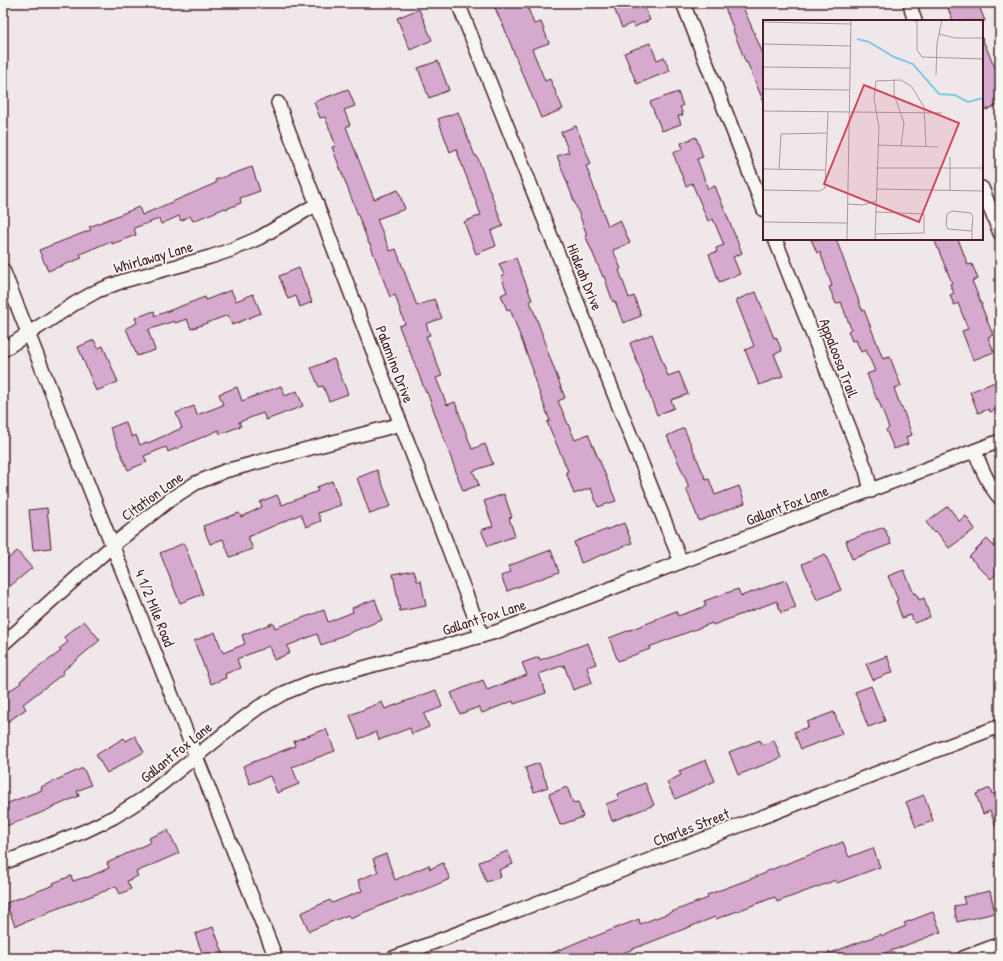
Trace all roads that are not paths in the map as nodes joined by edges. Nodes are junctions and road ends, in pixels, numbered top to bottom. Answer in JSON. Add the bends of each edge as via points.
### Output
{"nodes":[{"id":1,"x":458,"y":3,"type":"edge"},
{"id":2,"x":682,"y":3,"type":"edge"},
{"id":3,"x":910,"y":3,"type":"edge"},
{"id":4,"x":915,"y":20,"type":"edge"},
{"id":5,"x":278,"y":103,"type":"dead end"},
{"id":6,"x":983,"y":190,"type":"edge"},
{"id":7,"x":317,"y":204,"type":"junction"},
{"id":8,"x":763,"y":207,"type":"edge"},
{"id":9,"x":1000,"y":233,"type":"edge"},
{"id":10,"x":775,"y":240,"type":"edge"},
{"id":11,"x":3,"y":270,"type":"edge"},
{"id":12,"x":29,"y":333,"type":"junction"},
{"id":13,"x":3,"y":350,"type":"edge"},
{"id":14,"x":401,"y":424,"type":"junction"},
{"id":15,"x":1000,"y":441,"type":"edge"},
{"id":16,"x":975,"y":451,"type":"junction"},
{"id":17,"x":871,"y":491,"type":"junction"},
{"id":18,"x":1000,"y":498,"type":"edge"},
{"id":19,"x":113,"y":545,"type":"junction"},
{"id":20,"x":681,"y":562,"type":"junction"},
{"id":21,"x":482,"y":636,"type":"junction"},
{"id":22,"x":3,"y":644,"type":"edge"},
{"id":23,"x":1000,"y":726,"type":"edge"},
{"id":24,"x":196,"y":756,"type":"junction"},
{"id":25,"x":3,"y":863,"type":"edge"},
{"id":26,"x":1000,"y":944,"type":"edge"},
{"id":27,"x":276,"y":958,"type":"edge"},
{"id":28,"x":393,"y":958,"type":"edge"},
{"id":29,"x":963,"y":958,"type":"edge"}],
"edges":[{"from":1,"to":20,"type":"street","name":"Hialeah Drive"},
{"from":2,"to":8,"type":"street"},
{"from":3,"to":4,"type":"street"},
{"from":5,"to":7,"type":"street","name":"Palamino Drive"},
{"from":6,"to":9,"type":"street"},
{"from":7,"to":12,"type":"street","name":"Whirlaway Lane","via":[[259,238],[231,250],[97,291]]},
{"from":7,"to":14,"type":"street","name":"Palamino Drive"},
{"from":10,"to":17,"type":"street","name":"Appaloosa Trail","via":[[866,470]]},
{"from":11,"to":12,"type":"street","name":"4 1/2 Mile Road"},
{"from":12,"to":13,"type":"street","name":"Whirlaway Lane"},
{"from":12,"to":19,"type":"street","name":"4 1/2 Mile Road"},
{"from":14,"to":19,"type":"street","name":"Citation Lane","via":[[225,471],[172,498]]},
{"from":14,"to":21,"type":"street","name":"Palamino Drive"},
{"from":15,"to":16,"type":"street","name":"Gallant Fox Lane"},
{"from":16,"to":17,"type":"street","name":"Gallant Fox Lane"},
{"from":16,"to":18,"type":"street","via":[[984,474]]},
{"from":17,"to":20,"type":"street","name":"Gallant Fox Lane"},
{"from":19,"to":22,"type":"street","name":"Citation Lane"},
{"from":19,"to":24,"type":"street","name":"4 1/2 Mile Road"},
{"from":20,"to":21,"type":"street","name":"Gallant Fox Lane"},
{"from":21,"to":24,"type":"street","name":"Gallant Fox Lane","via":[[311,682],[284,693],[259,707]]},
{"from":23,"to":28,"type":"street","name":"Charles Street"},
{"from":24,"to":25,"type":"street","name":"Gallant Fox Lane","via":[[144,798],[114,817]]},
{"from":24,"to":27,"type":"street","name":"4 1/2 Mile Road"},
{"from":26,"to":29,"type":"street"}]}
